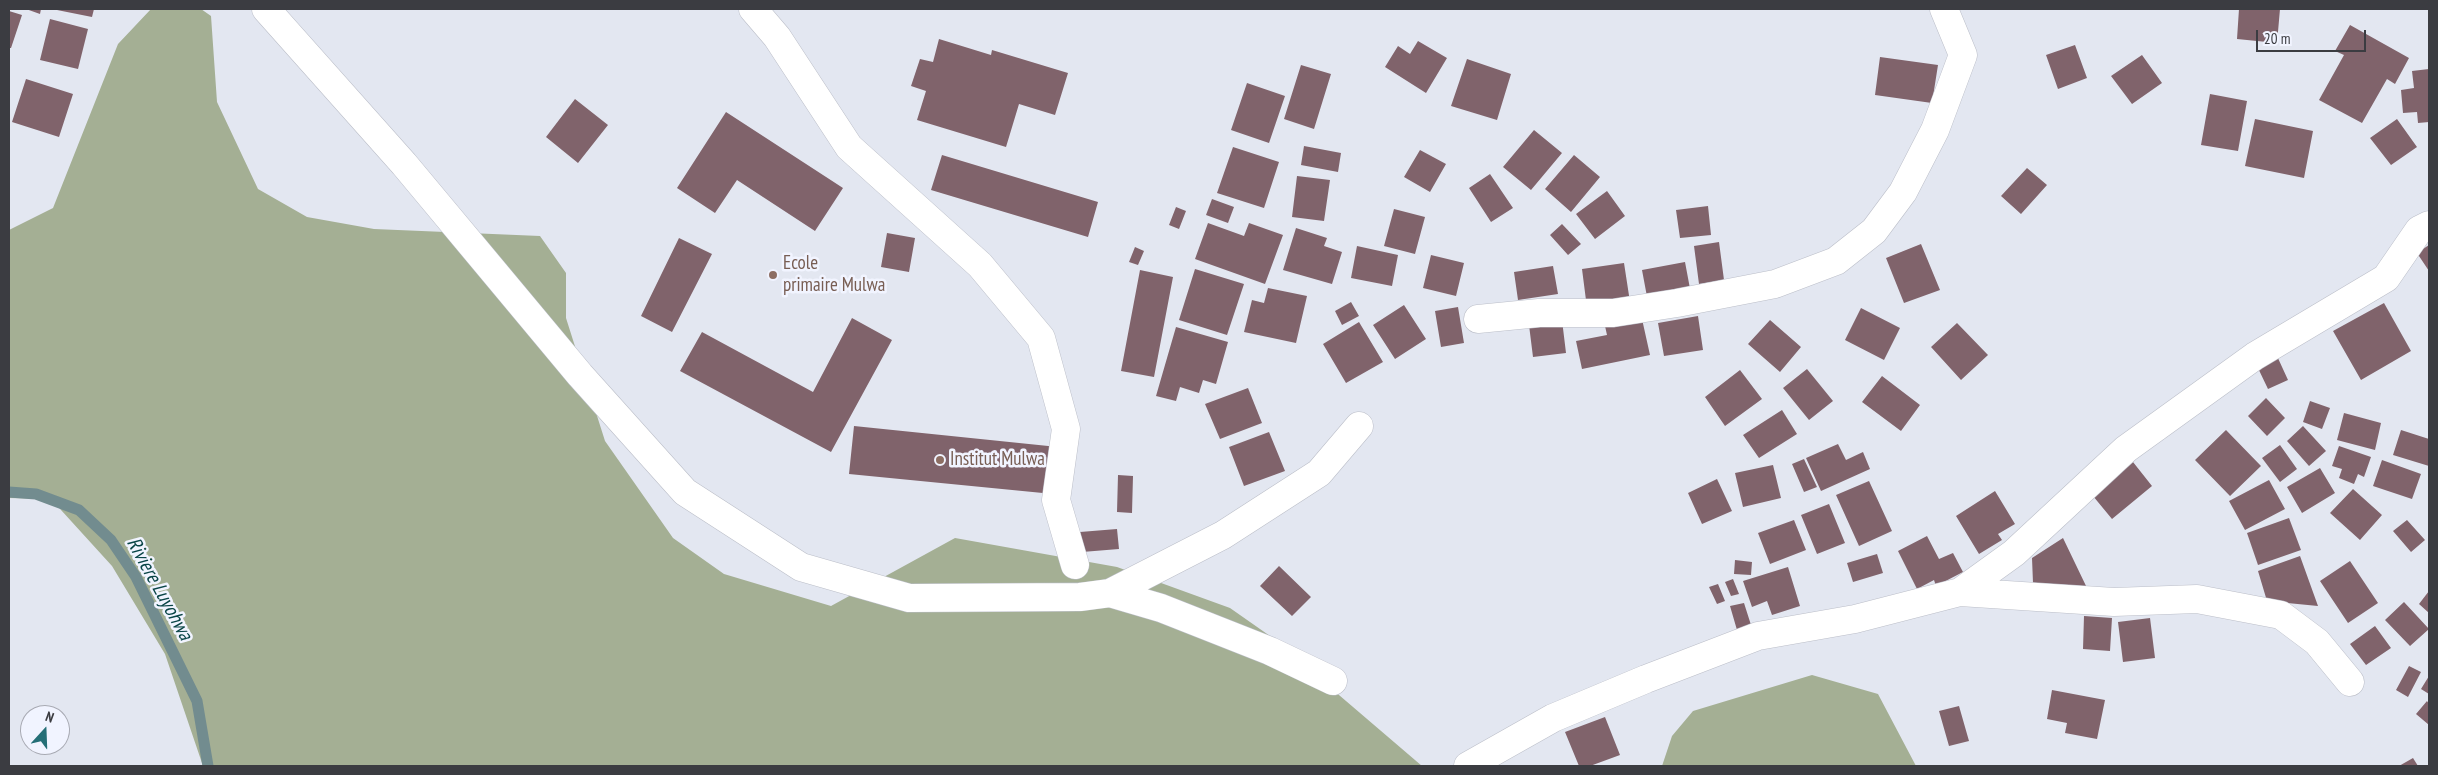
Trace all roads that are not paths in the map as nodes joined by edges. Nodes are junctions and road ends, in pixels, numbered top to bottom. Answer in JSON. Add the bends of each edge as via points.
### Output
{"nodes":[{"id":1,"x":266,"y":9,"type":"edge"},
{"id":2,"x":753,"y":9,"type":"edge"},
{"id":3,"x":1944,"y":9,"type":"edge"},
{"id":4,"x":2429,"y":224,"type":"edge"},
{"id":5,"x":1478,"y":319,"type":"dead end"},
{"id":6,"x":1359,"y":426,"type":"dead end"},
{"id":7,"x":1075,"y":565,"type":"dead end"},
{"id":8,"x":1960,"y":592,"type":"junction"},
{"id":9,"x":1110,"y":593,"type":"junction"},
{"id":10,"x":1333,"y":681,"type":"dead end"},
{"id":11,"x":2350,"y":682,"type":"dead end"},
{"id":12,"x":1468,"y":766,"type":"edge"}],
"edges":[{"from":1,"to":9,"type":"street","via":[[404,164],[580,375],[685,492],[801,567],[909,598],[1080,597]]},
{"from":2,"to":7,"type":"street","via":[[777,37],[849,147],[980,265],[1041,338],[1066,429],[1056,500]]},
{"from":3,"to":5,"type":"street","via":[[1963,56],[1935,130],[1903,192],[1874,231],[1836,261],[1776,284],[1668,304],[1614,312],[1539,313]]},
{"from":4,"to":8,"type":"street","via":[[2419,230],[2386,278],[2255,356],[2126,449],[2014,553]]},
{"from":6,"to":9,"type":"street","via":[[1319,473],[1223,535]]},
{"from":8,"to":11,"type":"street","via":[[2114,602],[2197,599],[2281,615],[2317,642]]},
{"from":8,"to":12,"type":"street","via":[[1855,619],[1758,636],[1553,718]]},
{"from":9,"to":10,"type":"street","via":[[1161,608],[1270,651]]}]}
